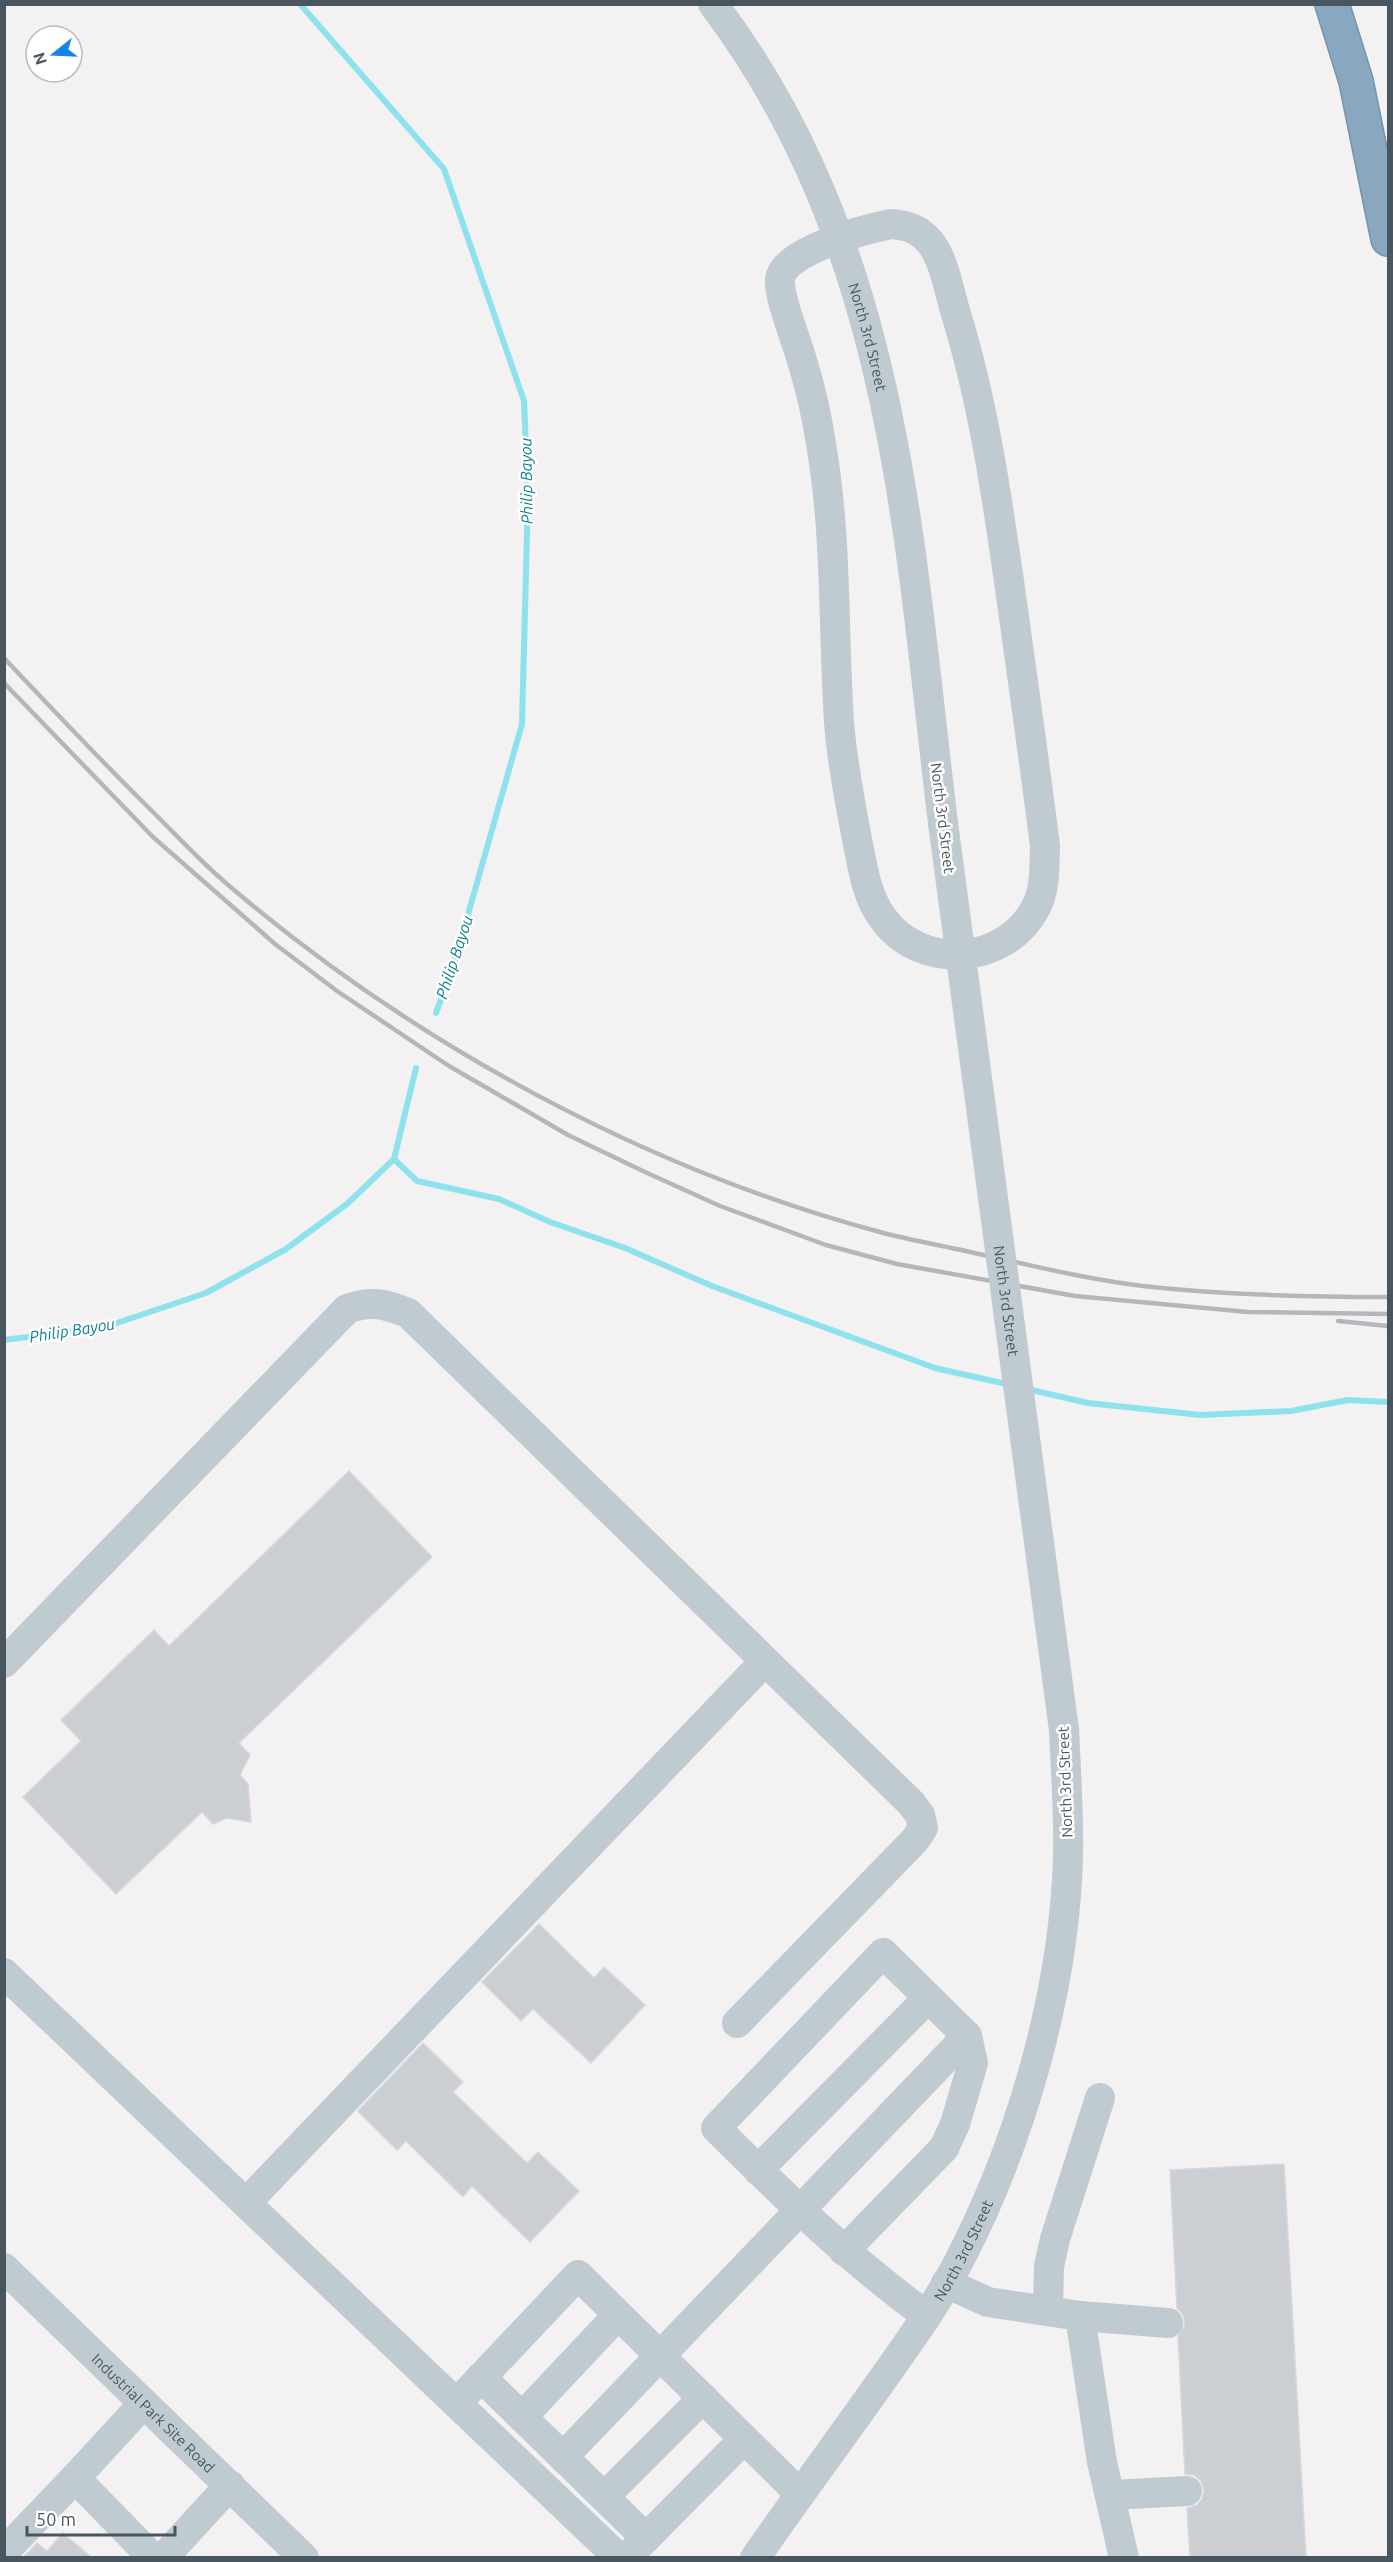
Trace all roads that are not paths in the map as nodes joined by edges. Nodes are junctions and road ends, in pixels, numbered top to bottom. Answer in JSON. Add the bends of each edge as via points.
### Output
{"nodes":[{"id":1,"x":712,"y":4,"type":"edge"},
{"id":2,"x":1332,"y":4,"type":"edge"},
{"id":3,"x":1389,"y":239,"type":"edge"},
{"id":4,"x":840,"y":240,"type":"junction"},
{"id":5,"x":765,"y":1661,"type":"junction"},
{"id":6,"x":4,"y":1663,"type":"edge"},
{"id":7,"x":4,"y":1973,"type":"edge"},
{"id":8,"x":928,"y":1998,"type":"junction"},
{"id":9,"x":737,"y":2023,"type":"dead end"},
{"id":10,"x":967,"y":2036,"type":"junction"},
{"id":11,"x":1100,"y":2098,"type":"dead end"},
{"id":12,"x":758,"y":2170,"type":"junction"},
{"id":13,"x":247,"y":2202,"type":"junction"},
{"id":14,"x":799,"y":2211,"type":"junction"},
{"id":15,"x":844,"y":2251,"type":"junction"},
{"id":16,"x":4,"y":2268,"type":"edge"},
{"id":17,"x":946,"y":2283,"type":"junction"},
{"id":18,"x":1047,"y":2311,"type":"junction"},
{"id":19,"x":618,"y":2315,"type":"junction"},
{"id":20,"x":927,"y":2316,"type":"junction"},
{"id":21,"x":1080,"y":2316,"type":"junction"},
{"id":22,"x":1168,"y":2323,"type":"dead end"},
{"id":23,"x":660,"y":2356,"type":"junction"},
{"id":24,"x":481,"y":2377,"type":"junction"},
{"id":25,"x":703,"y":2398,"type":"junction"},
{"id":26,"x":144,"y":2403,"type":"junction"},
{"id":27,"x":457,"y":2403,"type":"junction"},
{"id":28,"x":522,"y":2417,"type":"junction"},
{"id":29,"x":744,"y":2439,"type":"junction"},
{"id":30,"x":563,"y":2457,"type":"junction"},
{"id":31,"x":75,"y":2478,"type":"junction"},
{"id":32,"x":230,"y":2485,"type":"junction"},
{"id":33,"x":1187,"y":2491,"type":"dead end"},
{"id":34,"x":800,"y":2494,"type":"junction"},
{"id":35,"x":1110,"y":2495,"type":"junction"},
{"id":36,"x":604,"y":2497,"type":"junction"},
{"id":37,"x":636,"y":2548,"type":"edge"},
{"id":38,"x":4,"y":2552,"type":"edge"},
{"id":39,"x":153,"y":2558,"type":"edge"},
{"id":40,"x":163,"y":2558,"type":"edge"},
{"id":41,"x":304,"y":2558,"type":"edge"},
{"id":42,"x":619,"y":2558,"type":"edge"},
{"id":43,"x":755,"y":2558,"type":"edge"},
{"id":44,"x":1124,"y":2558,"type":"edge"}],
"edges":[{"from":1,"to":4,"type":"street","name":"North 3rd Street","via":[[762,76],[821,188]]},
{"from":2,"to":3,"type":"highway","via":[[1356,81]]},
{"from":4,"to":4,"type":"street","via":[[802,254],[787,264],[780,279],[821,444],[831,519],[839,723],[862,863],[869,893],[897,935],[935,954],[979,952],[1021,929],[1037,906],[1044,879],[1045,846],[986,431],[970,360],[932,244],[921,232],[891,224]]},
{"from":4,"to":17,"type":"street","name":"North 3rd Street","bridge":true,"via":[[862,305],[893,440],[905,514],[1064,1730],[1068,1858],[1048,2008],[1011,2144],[986,2206]]},
{"from":5,"to":6,"type":"street","via":[[408,1313],[389,1305],[364,1303],[347,1309],[333,1322]]},
{"from":5,"to":9,"type":"street","via":[[911,1803],[923,1828]]},
{"from":5,"to":13,"type":"street"},
{"from":7,"to":13,"type":"street"},
{"from":8,"to":10,"type":"street"},
{"from":8,"to":12,"type":"street"},
{"from":8,"to":12,"type":"street","via":[[883,1953],[716,2128]]},
{"from":10,"to":14,"type":"street"},
{"from":10,"to":15,"type":"street","via":[[973,2063],[956,2124],[944,2148]]},
{"from":11,"to":18,"type":"street","via":[[1055,2239]]},
{"from":12,"to":14,"type":"street"},
{"from":13,"to":27,"type":"street"},
{"from":14,"to":15,"type":"street"},
{"from":14,"to":23,"type":"street"},
{"from":15,"to":20,"type":"street"},
{"from":16,"to":26,"type":"street","name":"Industrial Park Site Road"},
{"from":17,"to":18,"type":"street","via":[[988,2302]]},
{"from":17,"to":20,"type":"street","name":"North 3rd Street"},
{"from":18,"to":21,"type":"street"},
{"from":19,"to":23,"type":"street"},
{"from":19,"to":24,"type":"street","via":[[578,2275]]},
{"from":19,"to":28,"type":"street"},
{"from":20,"to":34,"type":"street","name":"North 3rd Street"},
{"from":21,"to":22,"type":"street"},
{"from":21,"to":35,"type":"street"},
{"from":23,"to":25,"type":"street"},
{"from":23,"to":30,"type":"street"},
{"from":24,"to":27,"type":"street"},
{"from":24,"to":28,"type":"street"},
{"from":25,"to":29,"type":"street"},
{"from":25,"to":36,"type":"street"},
{"from":26,"to":31,"type":"street"},
{"from":26,"to":32,"type":"street","name":"Industrial Park Site Road"},
{"from":27,"to":42,"type":"street"},
{"from":28,"to":30,"type":"street"},
{"from":29,"to":34,"type":"street"},
{"from":29,"to":37,"type":"street"},
{"from":30,"to":36,"type":"street"},
{"from":31,"to":38,"type":"street"},
{"from":31,"to":39,"type":"street"},
{"from":32,"to":40,"type":"street"},
{"from":32,"to":41,"type":"street","name":"Industrial Park Site Road"},
{"from":33,"to":35,"type":"street"},
{"from":34,"to":43,"type":"street","name":"North 3rd Street"},
{"from":35,"to":44,"type":"street"},
{"from":36,"to":37,"type":"street"}]}
